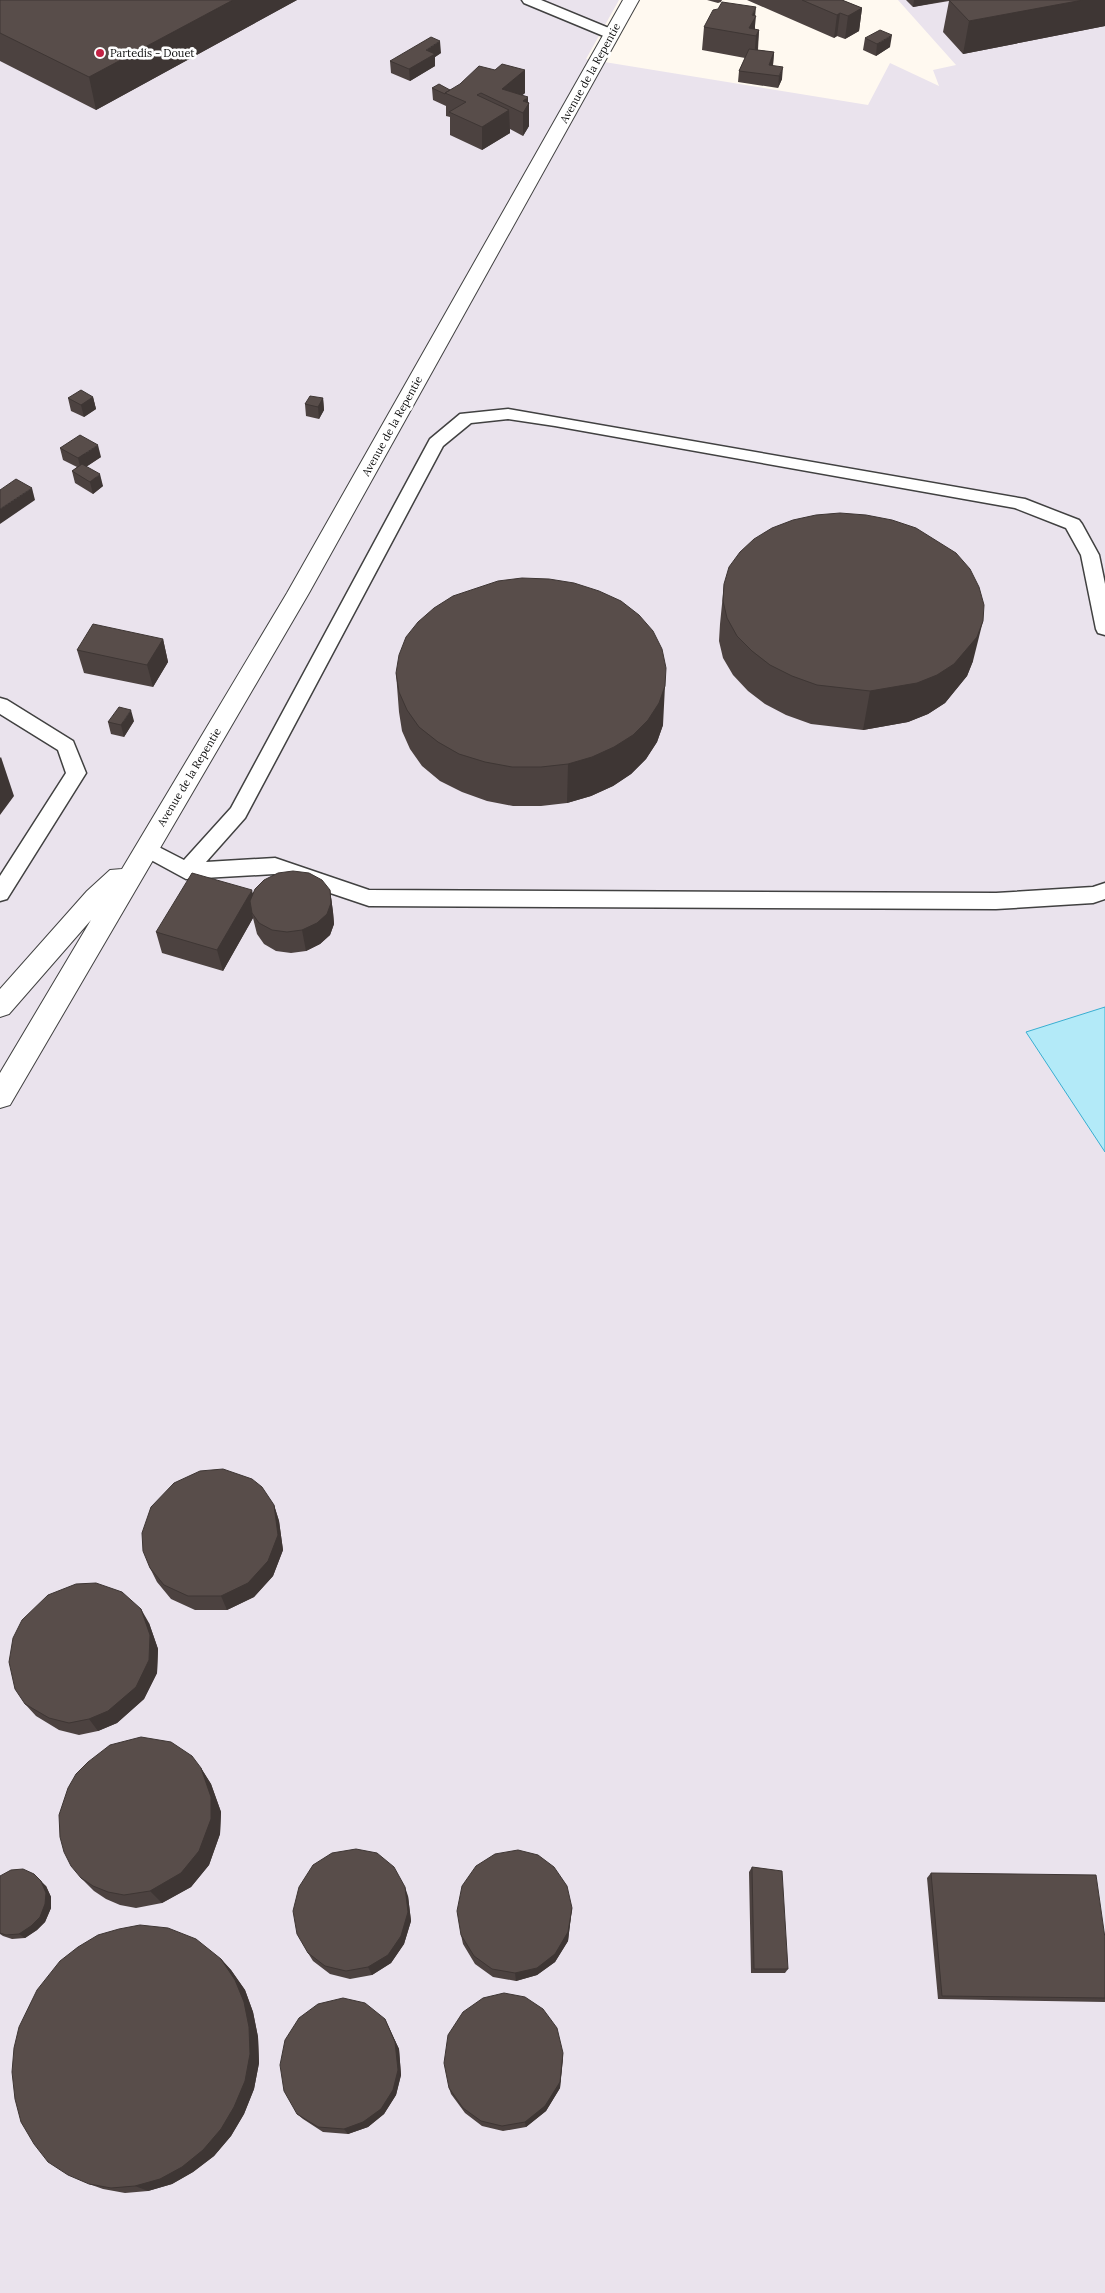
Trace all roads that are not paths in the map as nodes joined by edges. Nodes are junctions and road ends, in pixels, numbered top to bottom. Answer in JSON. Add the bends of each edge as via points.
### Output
{"nodes":[{"id":1,"x":529,"y":0,"type":"edge"},
{"id":2,"x":631,"y":0,"type":"edge"},
{"id":3,"x":612,"y":34,"type":"junction"},
{"id":4,"x":1105,"y":629,"type":"edge"},
{"id":5,"x":0,"y":705,"type":"edge"},
{"id":6,"x":147,"y":849,"type":"junction"},
{"id":7,"x":186,"y":872,"type":"junction"},
{"id":8,"x":1105,"y":891,"type":"edge"},
{"id":9,"x":0,"y":893,"type":"edge"},
{"id":10,"x":0,"y":1007,"type":"edge"},
{"id":11,"x":0,"y":1097,"type":"edge"}],
"edges":[{"from":1,"to":3,"type":"lane"},
{"from":2,"to":3,"type":"street","name":"Avenue de la Repentie"},
{"from":3,"to":6,"type":"street","name":"Avenue de la Repentie","via":[[298,593]]},
{"from":4,"to":7,"type":"lane","via":[[1090,555],[1073,524],[1019,503],[555,421],[508,414],[466,418],[436,443],[238,813]]},
{"from":5,"to":9,"type":"lane","via":[[66,746],[76,773]]},
{"from":6,"to":7,"type":"lane"},
{"from":6,"to":10,"type":"street","name":"Avenue de la Repentie","via":[[96,898]]},
{"from":6,"to":11,"type":"street","name":"Avenue de la Repentie"},
{"from":7,"to":8,"type":"lane","via":[[275,866],[369,898],[996,900],[1093,895]]}]}
